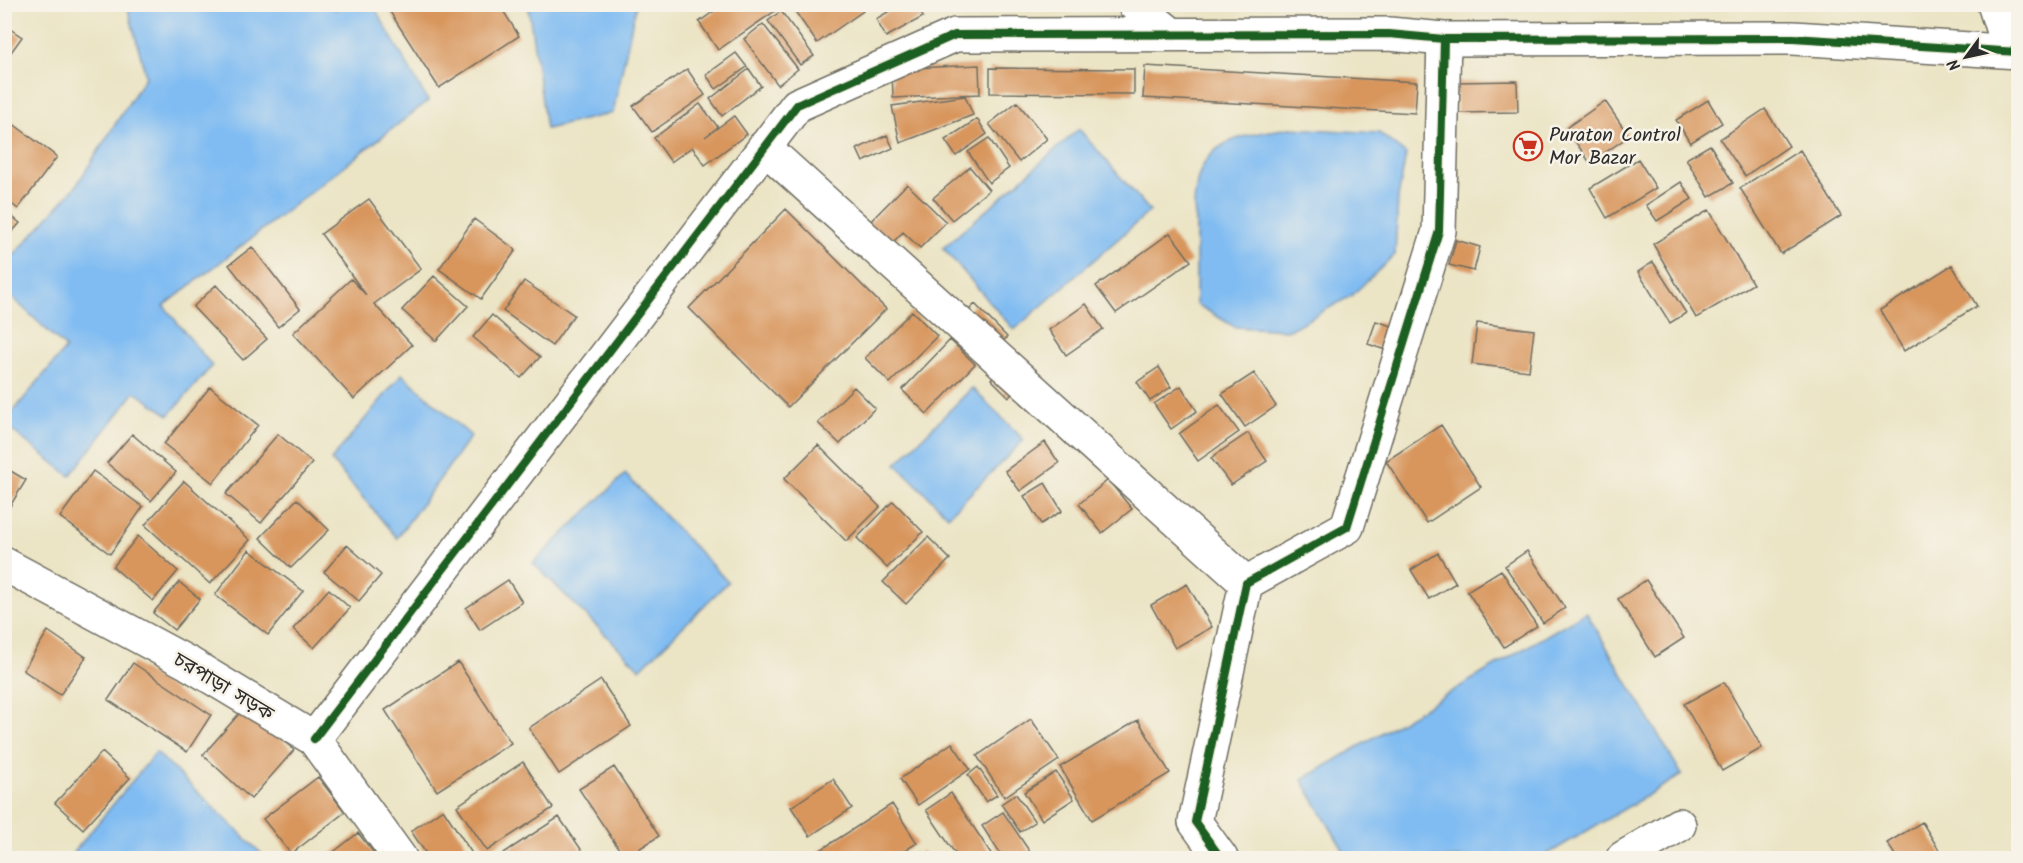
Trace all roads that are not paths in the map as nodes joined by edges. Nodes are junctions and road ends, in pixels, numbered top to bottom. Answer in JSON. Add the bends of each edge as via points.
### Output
{"nodes":[{"id":1,"x":1134,"y":4,"type":"edge"},
{"id":2,"x":1994,"y":4,"type":"edge"},
{"id":3,"x":1170,"y":33,"type":"junction"},
{"id":4,"x":1444,"y":39,"type":"junction"},
{"id":5,"x":2014,"y":51,"type":"edge"},
{"id":6,"x":764,"y":147,"type":"junction"},
{"id":7,"x":4,"y":564,"type":"edge"},
{"id":8,"x":1246,"y":583,"type":"junction"},
{"id":9,"x":314,"y":739,"type":"junction"},
{"id":10,"x":1679,"y":825,"type":"dead end"},
{"id":11,"x":400,"y":858,"type":"edge"},
{"id":12,"x":1221,"y":858,"type":"edge"},
{"id":13,"x":1623,"y":858,"type":"edge"}],
"edges":[{"from":1,"to":3,"type":"street"},
{"from":2,"to":5,"type":"street"},
{"from":3,"to":4,"type":"street","via":[[1389,34]]},
{"from":3,"to":6,"type":"street","via":[[955,35],[797,105]]},
{"from":4,"to":5,"type":"street","via":[[1792,38]]},
{"from":4,"to":8,"type":"street","via":[[1439,231],[1347,527]]},
{"from":6,"to":8,"type":"street"},
{"from":6,"to":9,"type":"street"},
{"from":7,"to":9,"type":"street","name":"চরপাড়া সড়ক","via":[[188,663]]},
{"from":8,"to":12,"type":"street","via":[[1194,822]]},
{"from":9,"to":11,"type":"street","name":"চরপাড়া সড়ক"},
{"from":10,"to":13,"type":"street"}]}
